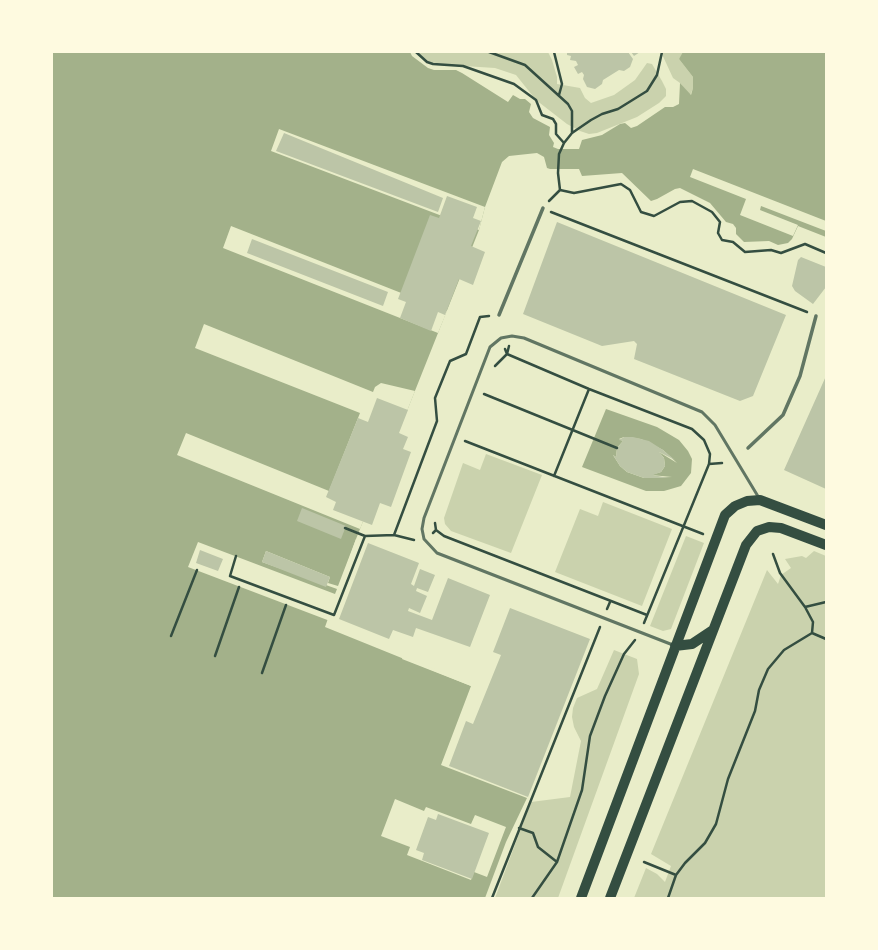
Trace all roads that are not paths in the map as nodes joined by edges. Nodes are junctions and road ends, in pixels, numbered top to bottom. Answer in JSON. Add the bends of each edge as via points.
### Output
{"nodes":[{"id":1,"x":543,"y":208,"type":"road end"},
{"id":2,"x":499,"y":315,"type":"road end"},
{"id":3,"x":816,"y":316,"type":"road end"},
{"id":4,"x":748,"y":448,"type":"dead end"},
{"id":5,"x":760,"y":500,"type":"junction"},
{"id":6,"x":826,"y":525,"type":"edge"},
{"id":7,"x":826,"y":545,"type":"edge"},
{"id":8,"x":713,"y":630,"type":"junction"},
{"id":9,"x":675,"y":646,"type":"junction"},
{"id":10,"x":581,"y":898,"type":"edge"},
{"id":11,"x":610,"y":898,"type":"edge"}],
"edges":[{"from":1,"to":2,"type":"street"},
{"from":3,"to":4,"type":"street","via":[[800,376],[783,415]]},
{"from":5,"to":6,"type":"main road"},
{"from":5,"to":9,"type":"main road","via":[[747,501],[735,506],[725,515]]},
{"from":5,"to":9,"type":"lane","via":[[715,425],[702,412],[524,338],[501,338],[490,347],[424,518],[424,539],[437,553]]},
{"from":7,"to":8,"type":"main road","via":[[782,528],[769,527],[757,531],[746,545]]},
{"from":8,"to":9,"type":"main road","via":[[692,644]]},
{"from":8,"to":11,"type":"main road"},
{"from":9,"to":10,"type":"main road"}]}
